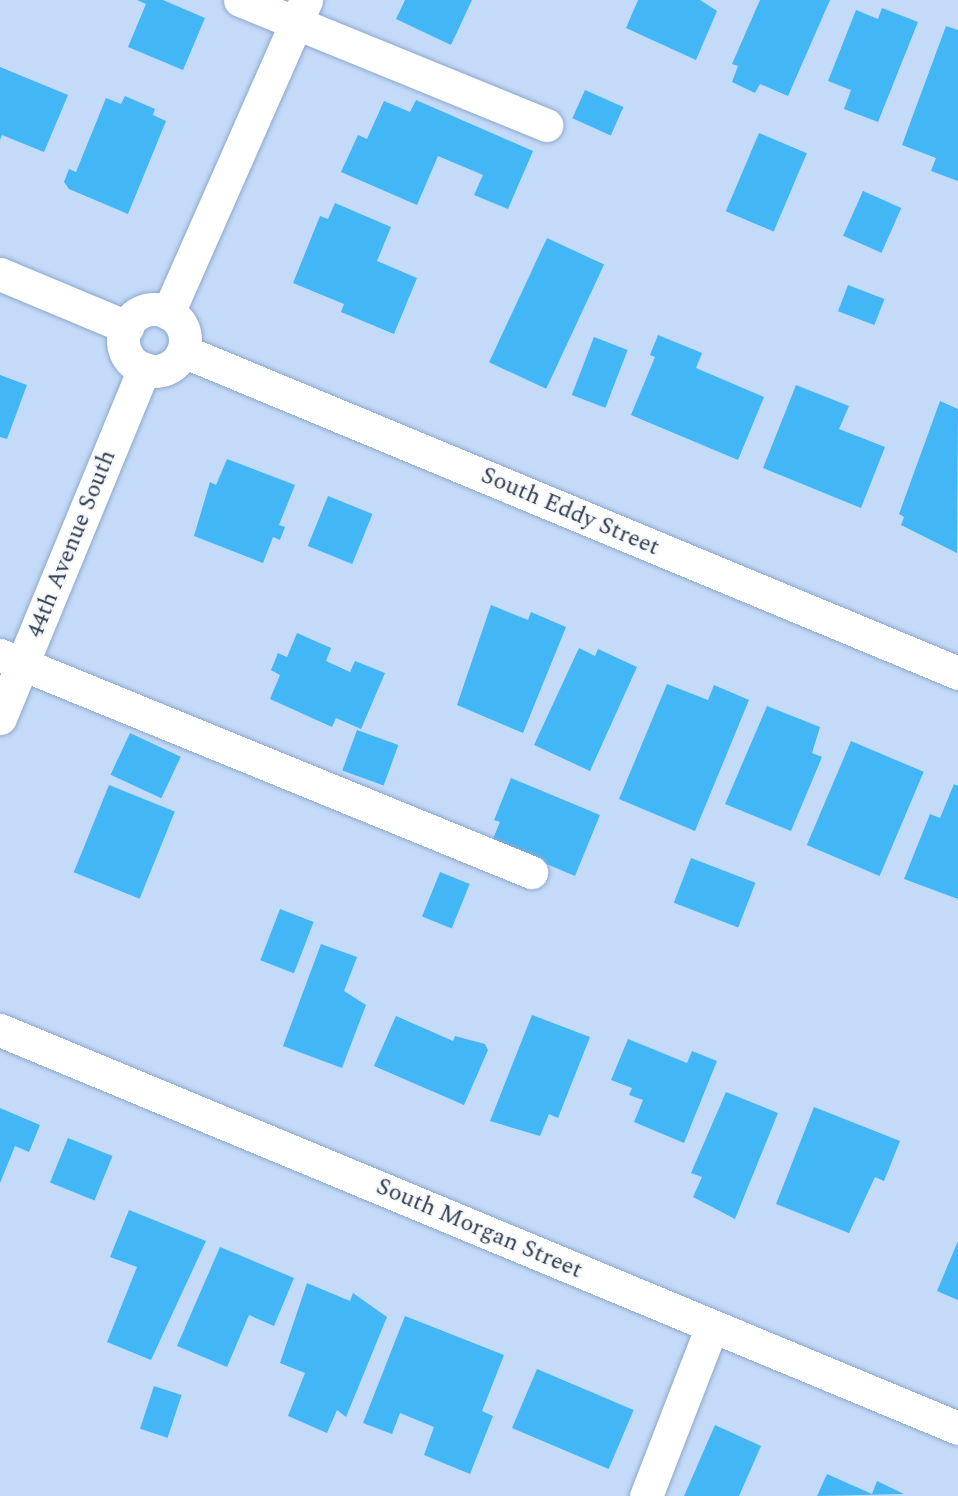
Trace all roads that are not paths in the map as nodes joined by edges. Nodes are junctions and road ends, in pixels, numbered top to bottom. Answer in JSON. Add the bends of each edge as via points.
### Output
{"nodes":[{"id":1,"x":240,"y":0,"type":"edge"},
{"id":2,"x":301,"y":12,"type":"edge"},
{"id":3,"x":547,"y":125,"type":"dead end"},
{"id":4,"x":0,"y":274,"type":"edge"},
{"id":5,"x":168,"y":313,"type":"junction"},
{"id":6,"x":127,"y":327,"type":"junction"},
{"id":7,"x":183,"y":351,"type":"junction"},
{"id":8,"x":144,"y":369,"type":"junction"},
{"id":9,"x":11,"y":659,"type":"edge"},
{"id":10,"x":958,"y":673,"type":"edge"},
{"id":11,"x":0,"y":718,"type":"edge"},
{"id":12,"x":531,"y":872,"type":"dead end"},
{"id":13,"x":0,"y":1030,"type":"edge"},
{"id":14,"x":712,"y":1326,"type":"junction"},
{"id":15,"x":958,"y":1428,"type":"edge"},
{"id":16,"x":646,"y":1496,"type":"edge"}],
"edges":[{"from":1,"to":2,"type":"street"},
{"from":2,"to":3,"type":"street"},
{"from":2,"to":5,"type":"street"},
{"from":4,"to":6,"type":"street"},
{"from":5,"to":6,"type":"street","via":[[143,312]]},
{"from":5,"to":7,"type":"street","via":[[181,324]]},
{"from":6,"to":8,"type":"street","via":[[125,351]]},
{"from":7,"to":8,"type":"street","via":[[165,369]]},
{"from":7,"to":10,"type":"street","name":"South Eddy Street"},
{"from":8,"to":9,"type":"street","name":"44th Avenue South"},
{"from":9,"to":11,"type":"street","name":"44th Avenue South"},
{"from":9,"to":12,"type":"street"},
{"from":13,"to":14,"type":"street","name":"South Morgan Street"},
{"from":14,"to":15,"type":"street","name":"South Morgan Street"},
{"from":14,"to":16,"type":"street"}]}
